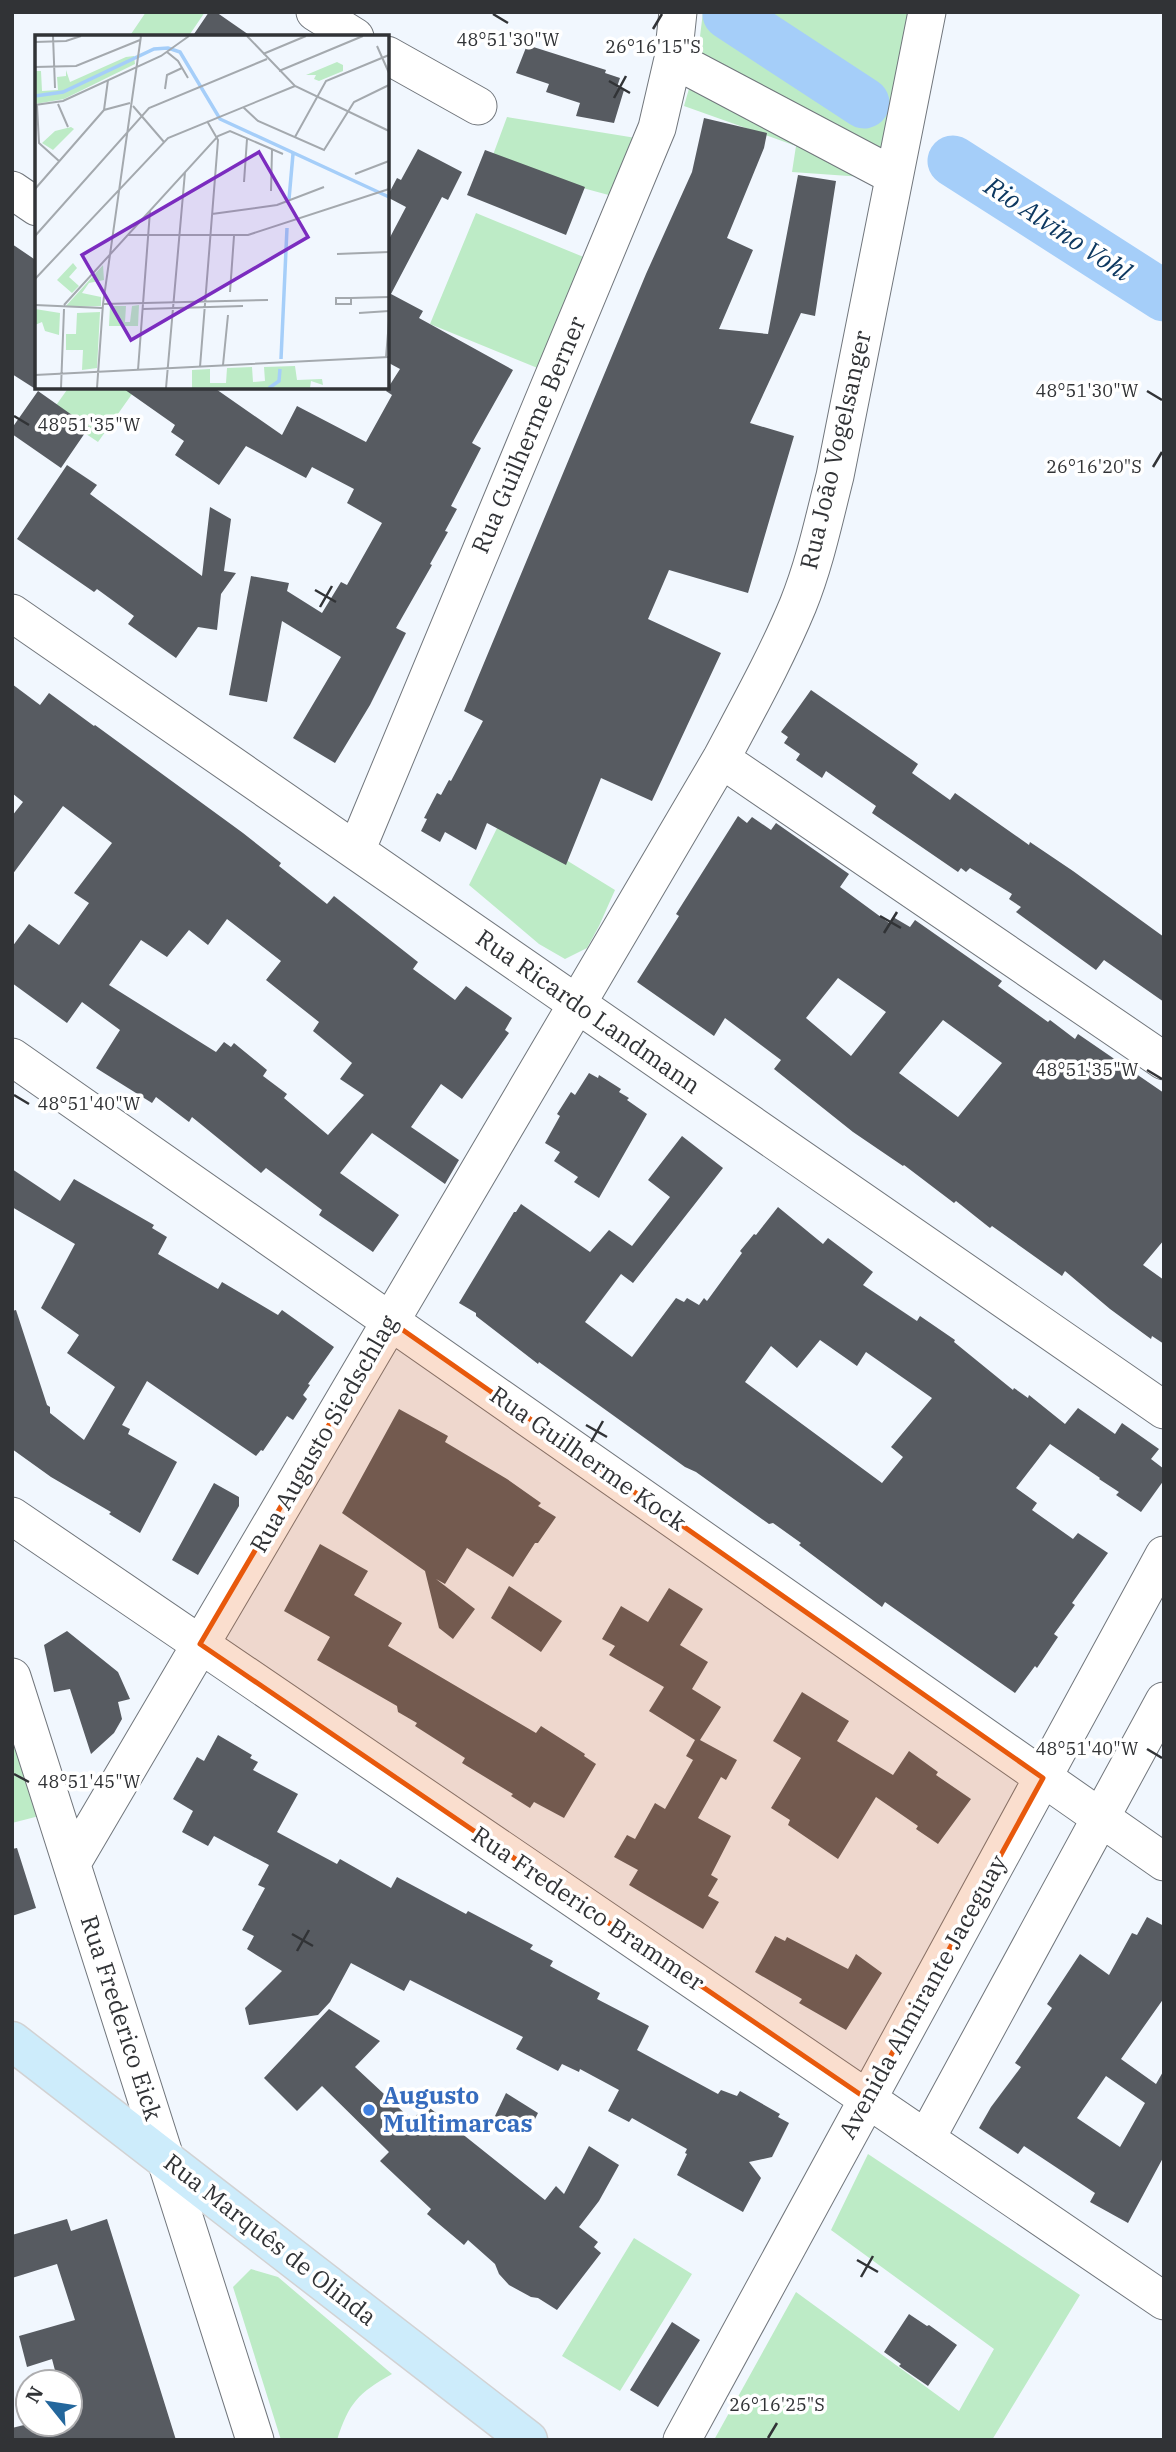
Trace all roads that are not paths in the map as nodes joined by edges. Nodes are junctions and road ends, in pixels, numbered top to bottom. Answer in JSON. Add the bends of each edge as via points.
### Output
{"nodes":[{"id":1,"x":315,"y":12,"type":"edge"},
{"id":2,"x":678,"y":12,"type":"edge"},
{"id":3,"x":927,"y":12,"type":"edge"},
{"id":4,"x":352,"y":35,"type":"edge"},
{"id":5,"x":388,"y":56,"type":"edge"},
{"id":6,"x":673,"y":59,"type":"junction"},
{"id":7,"x":478,"y":106,"type":"dead end"},
{"id":8,"x":894,"y":176,"type":"junction"},
{"id":9,"x":12,"y":190,"type":"edge"},
{"id":10,"x":35,"y":206,"type":"edge"},
{"id":11,"x":12,"y":613,"type":"edge"},
{"id":12,"x":721,"y":759,"type":"junction"},
{"id":13,"x":356,"y":851,"type":"junction"},
{"id":14,"x":577,"y":1004,"type":"junction"},
{"id":15,"x":12,"y":1057,"type":"edge"},
{"id":16,"x":1164,"y":1061,"type":"edge"},
{"id":17,"x":390,"y":1321,"type":"junction"},
{"id":18,"x":1164,"y":1410,"type":"edge"},
{"id":19,"x":12,"y":1516,"type":"edge"},
{"id":20,"x":1164,"y":1555,"type":"edge"},
{"id":21,"x":200,"y":1644,"type":"junction"},
{"id":22,"x":12,"y":1677,"type":"edge"},
{"id":23,"x":1164,"y":1701,"type":"edge"},
{"id":24,"x":1043,"y":1778,"type":"junction"},
{"id":25,"x":1100,"y":1818,"type":"junction"},
{"id":26,"x":1164,"y":1862,"type":"edge"},
{"id":27,"x":72,"y":1863,"type":"junction"},
{"id":28,"x":12,"y":2041,"type":"edge"},
{"id":29,"x":867,"y":2099,"type":"junction"},
{"id":30,"x":926,"y":2139,"type":"junction"},
{"id":31,"x":165,"y":2159,"type":"junction"},
{"id":32,"x":1164,"y":2301,"type":"edge"},
{"id":33,"x":254,"y":2440,"type":"edge"},
{"id":34,"x":528,"y":2440,"type":"edge"},
{"id":35,"x":681,"y":2440,"type":"edge"}],
"edges":[{"from":1,"to":4,"type":"street"},
{"from":2,"to":6,"type":"street","name":"Rua Guilherme Berner"},
{"from":3,"to":8,"type":"street","name":"Rua João Vogelsanger"},
{"from":5,"to":7,"type":"street"},
{"from":6,"to":8,"type":"street"},
{"from":6,"to":13,"type":"street","name":"Rua Guilherme Berner","via":[[657,128]]},
{"from":8,"to":12,"type":"street","name":"Rua João Vogelsanger","via":[[816,551],[799,604]]},
{"from":9,"to":10,"type":"street"},
{"from":11,"to":13,"type":"street","name":"Rua Ricardo Landmann"},
{"from":12,"to":14,"type":"street","name":"Rua João Vogelsanger"},
{"from":12,"to":16,"type":"street"},
{"from":13,"to":14,"type":"street","name":"Rua Ricardo Landmann"},
{"from":14,"to":17,"type":"street","name":"Rua Augusto Siedschlag"},
{"from":14,"to":18,"type":"street","name":"Rua Ricardo Landmann"},
{"from":15,"to":17,"type":"street","name":"Rua Guilherme Kock"},
{"from":17,"to":21,"type":"street","name":"Rua Augusto Siedschlag"},
{"from":17,"to":24,"type":"street","name":"Rua Guilherme Kock"},
{"from":19,"to":21,"type":"street","name":"Rua Frederico Brammer"},
{"from":20,"to":24,"type":"street","name":"Avenida Almirante Jaceguay"},
{"from":21,"to":27,"type":"street","name":"Rua Augusto Siedschlag"},
{"from":21,"to":29,"type":"street","name":"Rua Frederico Brammer"},
{"from":22,"to":27,"type":"street","name":"Rua Frederico Eick"},
{"from":23,"to":25,"type":"street"},
{"from":24,"to":25,"type":"street","name":"Rua Guilherme Kock"},
{"from":24,"to":29,"type":"street","name":"Avenida Almirante Jaceguay"},
{"from":25,"to":26,"type":"street","name":"Rua Guilherme Kock"},
{"from":25,"to":30,"type":"street"},
{"from":27,"to":31,"type":"street","name":"Rua Frederico Eick"},
{"from":28,"to":31,"type":"main road","name":"Rua Marquês de Olinda"},
{"from":29,"to":30,"type":"street","name":"Rua Frederico Brammer"},
{"from":29,"to":35,"type":"street","name":"Avenida Almirante Jaceguay"},
{"from":30,"to":32,"type":"street","name":"Rua Frederico Brammer"},
{"from":31,"to":33,"type":"street","name":"Rua Frederico Eick"},
{"from":31,"to":34,"type":"main road","name":"Rua Marquês de Olinda"}]}
